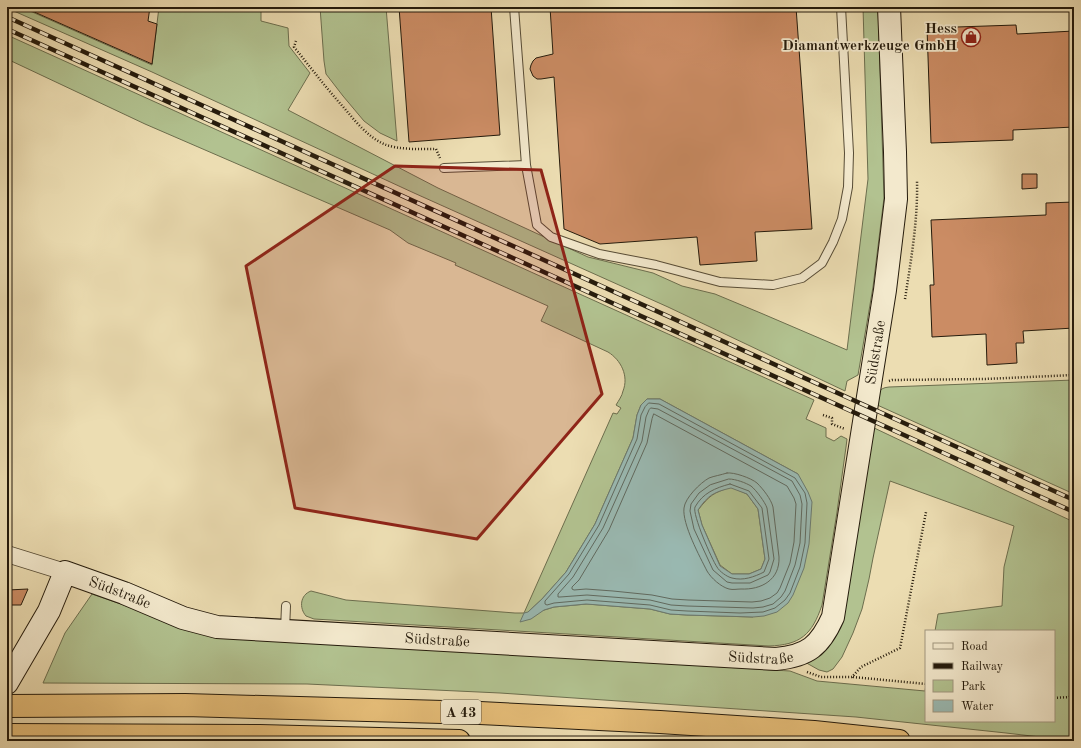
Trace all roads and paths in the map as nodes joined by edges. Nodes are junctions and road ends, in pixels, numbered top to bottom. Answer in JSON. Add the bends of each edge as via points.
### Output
{"nodes":[{"id":1,"x":514,"y":7,"type":"edge"},
{"id":2,"x":841,"y":7,"type":"edge"},
{"id":3,"x":889,"y":7,"type":"edge"},
{"id":4,"x":296,"y":41,"type":"dead end"},
{"id":5,"x":526,"y":165,"type":"junction"},
{"id":6,"x":444,"y":168,"type":"joint"},
{"id":7,"x":1074,"y":375,"type":"edge"},
{"id":8,"x":892,"y":380,"type":"dead end"},
{"id":9,"x":823,"y":415,"type":"dead end"},
{"id":10,"x":845,"y":429,"type":"dead end"},
{"id":11,"x":926,"y":512,"type":"dead end"},
{"id":12,"x":7,"y":554,"type":"edge"},
{"id":13,"x":65,"y":572,"type":"junction"},
{"id":14,"x":286,"y":606,"type":"dead end"},
{"id":15,"x":285,"y":631,"type":"junction"},
{"id":16,"x":791,"y":657,"type":"junction"},
{"id":17,"x":852,"y":677,"type":"junction"},
{"id":18,"x":7,"y":683,"type":"edge"},
{"id":19,"x":925,"y":684,"type":"edge"},
{"id":20,"x":1074,"y":694,"type":"edge"},
{"id":21,"x":1055,"y":698,"type":"edge"},
{"id":22,"x":14,"y":706,"type":"edge"},
{"id":23,"x":7,"y":735,"type":"edge"},
{"id":24,"x":459,"y":741,"type":"edge"},
{"id":25,"x":900,"y":741,"type":"edge"}],
"edges":[{"from":1,"to":5,"type":"lane"},
{"from":2,"to":5,"type":"lane","via":[[849,153],[848,187],[842,219],[833,242],[822,263],[802,278],[773,285],[720,282],[656,265],[599,254],[551,237],[538,225]]},
{"from":3,"to":16,"type":"street","name":"Südstraße","via":[[896,199],[885,290],[833,617],[818,643]]},
{"from":4,"to":6,"type":"path","via":[[294,47],[364,131],[384,144],[416,150],[436,149]]},
{"from":5,"to":6,"type":"lane"},
{"from":7,"to":8,"type":"path"},
{"from":9,"to":10,"type":"path","via":[[832,418],[832,424]]},
{"from":11,"to":17,"type":"path","via":[[900,648],[861,667]]},
{"from":12,"to":13,"type":"street","name":"Südstraße"},
{"from":13,"to":15,"type":"street","name":"Südstraße","via":[[201,623]]},
{"from":13,"to":18,"type":"street","via":[[49,611]]},
{"from":14,"to":15,"type":"lane"},
{"from":15,"to":16,"type":"street","name":"Südstraße","via":[[776,659]]},
{"from":16,"to":17,"type":"path","via":[[803,670],[813,675]]},
{"from":17,"to":19,"type":"path"},
{"from":20,"to":21,"type":"path"},
{"from":22,"to":25,"type":"highway","number":"A 43","via":[[185,706],[480,713],[814,732]]},
{"from":23,"to":24,"type":"highway","number":"A 43","via":[[260,736]]}]}
